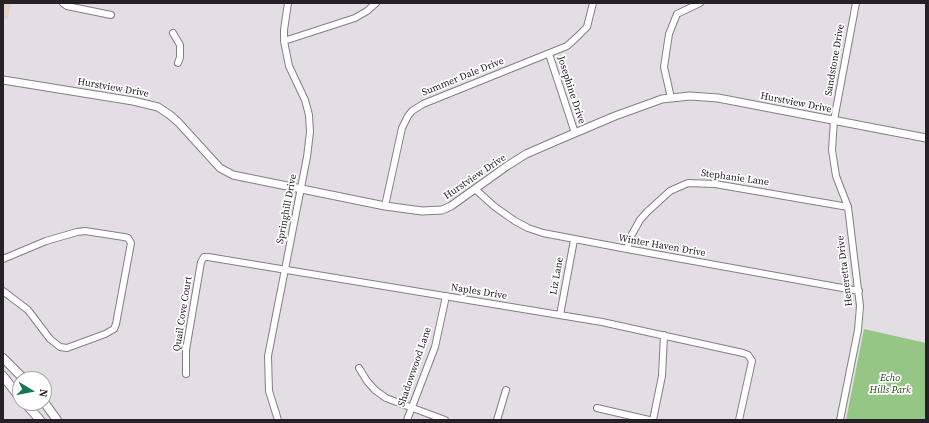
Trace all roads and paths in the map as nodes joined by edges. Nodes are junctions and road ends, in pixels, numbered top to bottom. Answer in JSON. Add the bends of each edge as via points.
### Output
{"nodes":[{"id":1,"x":63,"y":3,"type":"edge"},
{"id":2,"x":288,"y":3,"type":"edge"},
{"id":3,"x":376,"y":3,"type":"edge"},
{"id":4,"x":593,"y":3,"type":"edge"},
{"id":5,"x":700,"y":3,"type":"edge"},
{"id":6,"x":856,"y":3,"type":"edge"},
{"id":7,"x":111,"y":15,"type":"dead end"},
{"id":8,"x":173,"y":33,"type":"dead end"},
{"id":9,"x":284,"y":42,"type":"junction"},
{"id":10,"x":549,"y":54,"type":"junction"},
{"id":11,"x":178,"y":63,"type":"dead end"},
{"id":12,"x":3,"y":80,"type":"edge"},
{"id":13,"x":671,"y":98,"type":"junction"},
{"id":14,"x":834,"y":120,"type":"junction"},
{"id":15,"x":575,"y":133,"type":"junction"},
{"id":16,"x":926,"y":138,"type":"edge"},
{"id":17,"x":301,"y":188,"type":"junction"},
{"id":18,"x":475,"y":189,"type":"junction"},
{"id":19,"x":385,"y":206,"type":"junction"},
{"id":20,"x":848,"y":207,"type":"junction"},
{"id":21,"x":574,"y":240,"type":"junction"},
{"id":22,"x":626,"y":249,"type":"junction"},
{"id":23,"x":3,"y":259,"type":"edge"},
{"id":24,"x":203,"y":259,"type":"joint"},
{"id":25,"x":285,"y":269,"type":"junction"},
{"id":26,"x":3,"y":291,"type":"edge"},
{"id":27,"x":859,"y":291,"type":"junction"},
{"id":28,"x":446,"y":296,"type":"junction"},
{"id":29,"x":560,"y":315,"type":"junction"},
{"id":30,"x":664,"y":335,"type":"junction"},
{"id":31,"x":3,"y":358,"type":"edge"},
{"id":32,"x":360,"y":368,"type":"dead end"},
{"id":33,"x":16,"y":371,"type":"edge"},
{"id":34,"x":186,"y":374,"type":"dead end"},
{"id":35,"x":3,"y":376,"type":"edge"},
{"id":36,"x":12,"y":388,"type":"edge"},
{"id":37,"x":506,"y":390,"type":"dead end"},
{"id":38,"x":412,"y":408,"type":"junction"},
{"id":39,"x":597,"y":408,"type":"dead end"},
{"id":40,"x":32,"y":411,"type":"edge"},
{"id":41,"x":51,"y":411,"type":"edge"},
{"id":42,"x":40,"y":420,"type":"edge"},
{"id":43,"x":58,"y":420,"type":"edge"},
{"id":44,"x":278,"y":420,"type":"edge"},
{"id":45,"x":407,"y":420,"type":"edge"},
{"id":46,"x":444,"y":420,"type":"edge"},
{"id":47,"x":497,"y":420,"type":"edge"},
{"id":48,"x":649,"y":420,"type":"edge"},
{"id":49,"x":653,"y":420,"type":"edge"},
{"id":50,"x":740,"y":420,"type":"edge"},
{"id":51,"x":840,"y":420,"type":"edge"}],
"edges":[{"from":1,"to":7,"type":"street"},
{"from":2,"to":9,"type":"street","name":"Springhill Drive"},
{"from":3,"to":9,"type":"street","via":[[356,18]]},
{"from":4,"to":10,"type":"street","name":"Summer Dale Drive","via":[[583,32],[567,46]]},
{"from":5,"to":13,"type":"street","via":[[677,14],[669,34],[664,67]]},
{"from":6,"to":14,"type":"street","name":"Sandstone Drive"},
{"from":8,"to":11,"type":"street","via":[[180,45]]},
{"from":9,"to":17,"type":"street","name":"Springhill Drive","via":[[289,66],[309,115],[310,132]]},
{"from":10,"to":15,"type":"street","name":"Josephine Drive"},
{"from":10,"to":19,"type":"street","name":"Summer Dale Drive","via":[[423,104],[412,111],[402,128]]},
{"from":12,"to":17,"type":"street","name":"Hurstview Drive","via":[[158,107],[178,122],[220,168],[233,175]]},
{"from":13,"to":14,"type":"street","name":"Hurstview Drive","via":[[718,98]]},
{"from":13,"to":15,"type":"street","name":"Hurstview Drive","via":[[615,116]]},
{"from":14,"to":16,"type":"street","name":"Hurstview Drive"},
{"from":14,"to":20,"type":"street","name":"Heneretta Drive","via":[[832,150],[836,176]]},
{"from":15,"to":18,"type":"street","name":"Hurstview Drive","via":[[526,154]]},
{"from":17,"to":19,"type":"street","name":"Hurstview Drive"},
{"from":17,"to":25,"type":"street","name":"Springhill Drive"},
{"from":18,"to":19,"type":"street","name":"Hurstview Drive","via":[[442,210],[422,211]]},
{"from":18,"to":21,"type":"street","name":"Winter Haven Drive","via":[[515,221],[528,228]]},
{"from":20,"to":22,"type":"street","name":"Stephanie Lane","via":[[716,184],[688,183],[670,191],[647,212],[640,220]]},
{"from":20,"to":27,"type":"street","name":"Heneretta Drive"},
{"from":21,"to":22,"type":"street","name":"Winter Haven Drive"},
{"from":21,"to":29,"type":"street","name":"Liz Lane"},
{"from":22,"to":27,"type":"street","name":"Winter Haven Drive"},
{"from":23,"to":26,"type":"street","via":[[46,241],[77,232],[124,237],[131,243],[116,324],[114,329],[99,336],[67,348],[60,347],[50,339],[28,310]]},
{"from":24,"to":25,"type":"street","name":"Naples Drive","via":[[208,257]]},
{"from":24,"to":34,"type":"street","name":"Quail Cove Court","via":[[186,350]]},
{"from":25,"to":28,"type":"street","name":"Naples Drive"},
{"from":25,"to":44,"type":"street","name":"Springhill Drive","via":[[271,338],[268,367],[269,391]]},
{"from":27,"to":51,"type":"street","name":"Heneretta Drive","via":[[858,330]]},
{"from":28,"to":29,"type":"street","name":"Naples Drive"},
{"from":28,"to":38,"type":"street","name":"Shadowwood Lane","via":[[434,347]]},
{"from":29,"to":30,"type":"street","name":"Naples Drive"},
{"from":30,"to":49,"type":"street","via":[[662,376]]},
{"from":30,"to":50,"type":"street","name":"Naples Drive","via":[[751,357]]},
{"from":31,"to":33,"type":"main road"},
{"from":32,"to":38,"type":"street","via":[[375,390],[386,398]]},
{"from":35,"to":36,"type":"main road"},
{"from":37,"to":47,"type":"street"},
{"from":38,"to":45,"type":"street","name":"Shadowwood Lane"},
{"from":38,"to":46,"type":"street"},
{"from":39,"to":48,"type":"street"},
{"from":40,"to":42,"type":"main road"},
{"from":41,"to":43,"type":"main road"}]}
